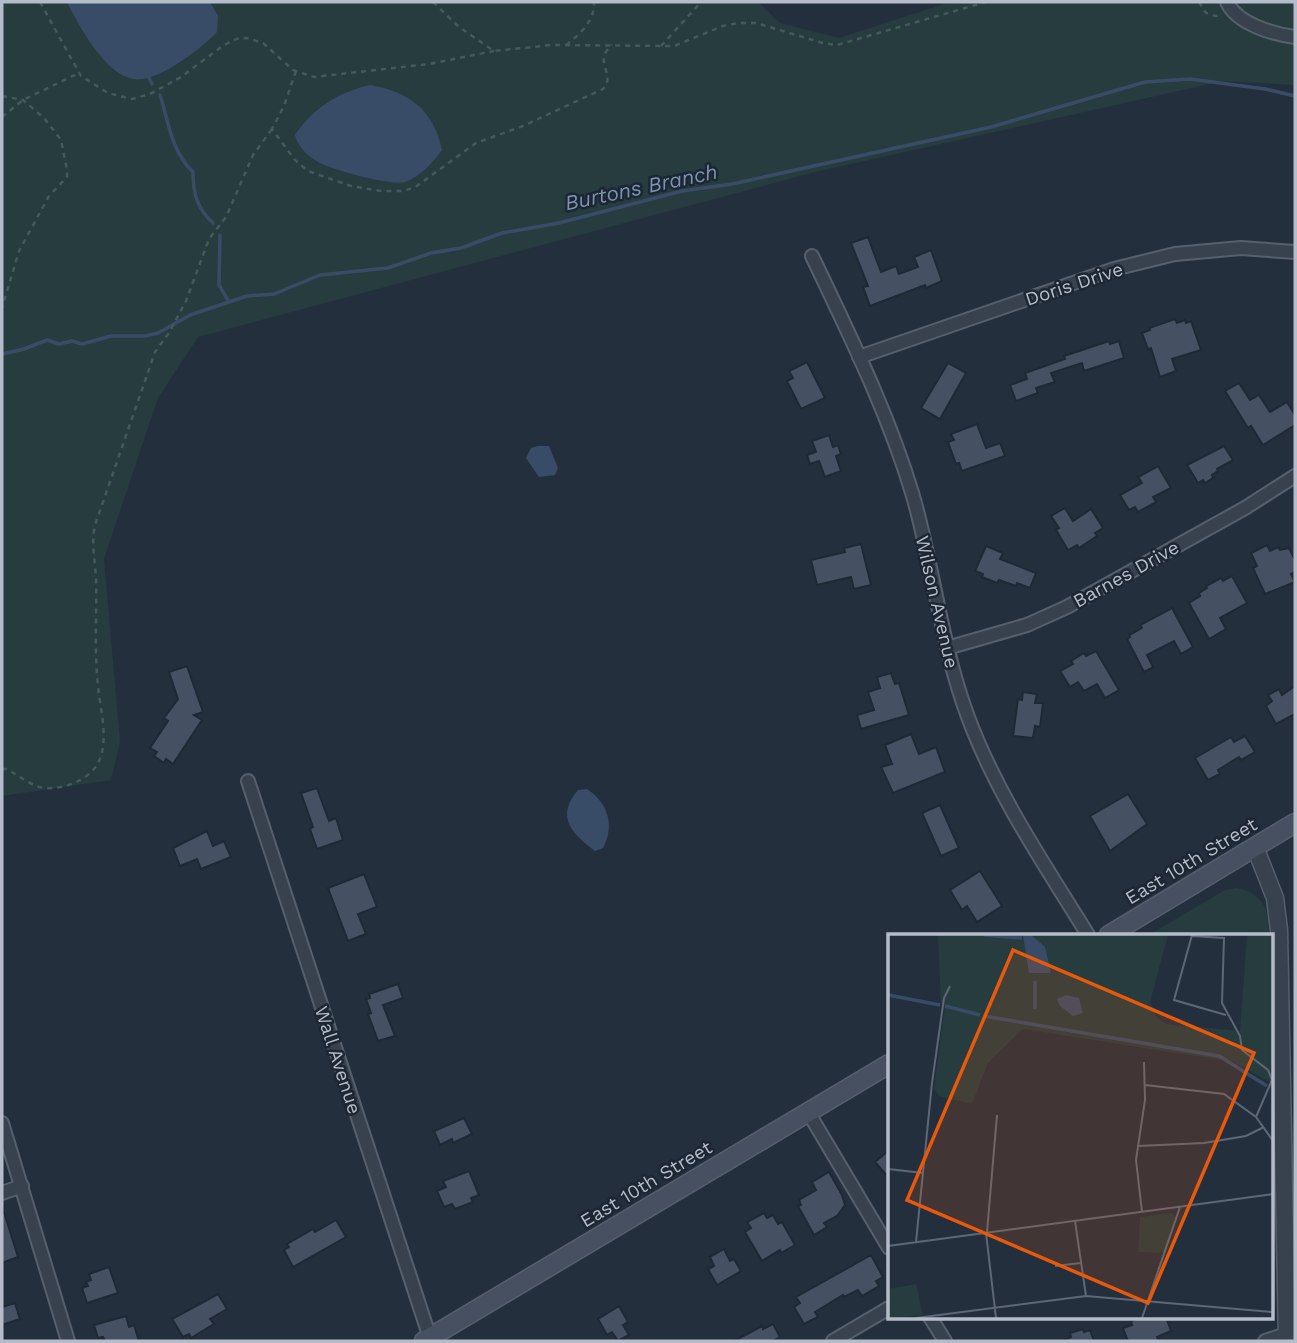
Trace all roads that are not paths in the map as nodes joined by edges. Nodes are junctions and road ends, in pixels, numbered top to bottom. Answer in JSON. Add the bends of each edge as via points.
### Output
{"nodes":[{"id":1,"x":1230,"y":6,"type":"edge"},
{"id":2,"x":1295,"y":37,"type":"edge"},
{"id":3,"x":1295,"y":252,"type":"edge"},
{"id":4,"x":812,"y":256,"type":"dead end"},
{"id":5,"x":859,"y":357,"type":"junction"},
{"id":6,"x":1295,"y":476,"type":"edge"},
{"id":7,"x":947,"y":648,"type":"junction"},
{"id":8,"x":248,"y":781,"type":"dead end"},
{"id":9,"x":1295,"y":823,"type":"edge"},
{"id":10,"x":1255,"y":847,"type":"junction"},
{"id":11,"x":1087,"y":934,"type":"edge"},
{"id":12,"x":1111,"y":934,"type":"edge"},
{"id":13,"x":888,"y":1065,"type":"edge"},
{"id":14,"x":808,"y":1112,"type":"junction"},
{"id":15,"x":2,"y":1123,"type":"edge"},
{"id":16,"x":22,"y":1186,"type":"junction"},
{"id":17,"x":2,"y":1193,"type":"edge"},
{"id":18,"x":888,"y":1246,"type":"edge"},
{"id":19,"x":888,"y":1309,"type":"edge"},
{"id":20,"x":931,"y":1318,"type":"edge"},
{"id":21,"x":1289,"y":1336,"type":"edge"},
{"id":22,"x":427,"y":1340,"type":"edge"},
{"id":23,"x":68,"y":1341,"type":"edge"},
{"id":24,"x":833,"y":1341,"type":"edge"},
{"id":25,"x":945,"y":1341,"type":"edge"},
{"id":26,"x":1265,"y":1341,"type":"edge"}],
"edges":[{"from":1,"to":2,"type":"street","via":[[1253,24]]},
{"from":3,"to":5,"type":"street","name":"Doris Drive","via":[[1241,248],[1175,254],[1114,269]]},
{"from":4,"to":5,"type":"street","name":"Wilson Avenue"},
{"from":5,"to":7,"type":"street","name":"Wilson Avenue","via":[[913,497]]},
{"from":6,"to":7,"type":"street","name":"Barnes Drive","via":[[1067,607],[1027,625]]},
{"from":7,"to":11,"type":"street","name":"Wilson Avenue","via":[[968,717],[990,767]]},
{"from":8,"to":22,"type":"street","name":"Wall Avenue"},
{"from":9,"to":10,"type":"main road","name":"East 10th Street"},
{"from":10,"to":12,"type":"main road","name":"East 10th Street"},
{"from":10,"to":21,"type":"street","via":[[1275,898],[1279,930]]},
{"from":13,"to":14,"type":"main road","name":"East 10th Street"},
{"from":14,"to":18,"type":"street"},
{"from":14,"to":22,"type":"main road","name":"East 10th Street"},
{"from":15,"to":16,"type":"street"},
{"from":16,"to":17,"type":"street"},
{"from":16,"to":23,"type":"street"},
{"from":19,"to":24,"type":"street"},
{"from":20,"to":25,"type":"street"},
{"from":21,"to":26,"type":"street"}]}
